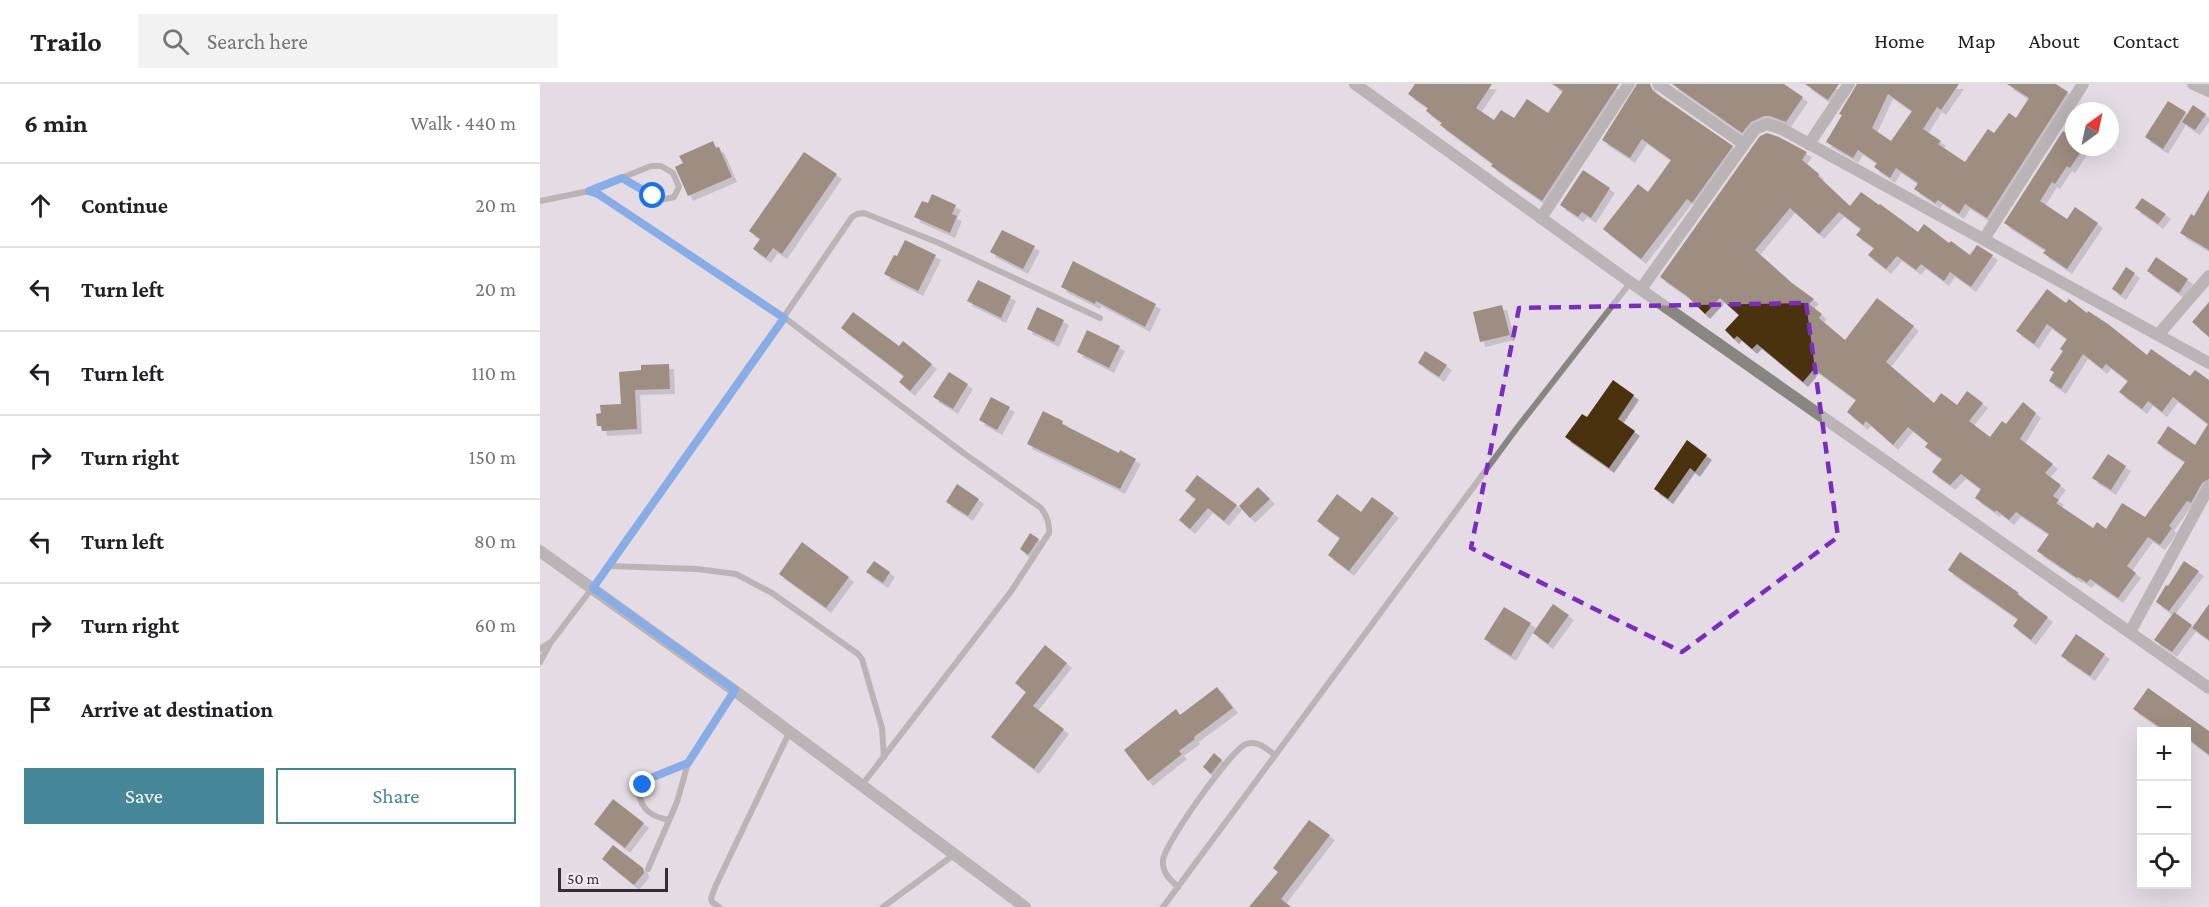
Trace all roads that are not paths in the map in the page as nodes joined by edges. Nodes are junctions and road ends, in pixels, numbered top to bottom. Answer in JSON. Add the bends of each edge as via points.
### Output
{"nodes":[{"id":1,"x":1355,"y":84,"type":"edge"},
{"id":2,"x":1629,"y":84,"type":"edge"},
{"id":3,"x":1658,"y":84,"type":"edge"},
{"id":4,"x":1849,"y":84,"type":"edge"},
{"id":5,"x":2083,"y":84,"type":"edge"},
{"id":6,"x":2193,"y":84,"type":"edge"},
{"id":7,"x":2209,"y":91,"type":"edge"},
{"id":8,"x":1744,"y":144,"type":"junction"},
{"id":9,"x":1809,"y":144,"type":"junction"},
{"id":10,"x":622,"y":178,"type":"junction"},
{"id":11,"x":589,"y":191,"type":"junction"},
{"id":12,"x":540,"y":201,"type":"edge"},
{"id":13,"x":1541,"y":218,"type":"junction"},
{"id":14,"x":1984,"y":239,"type":"junction"},
{"id":15,"x":2209,"y":276,"type":"edge"},
{"id":16,"x":1635,"y":286,"type":"junction"},
{"id":17,"x":784,"y":318,"type":"junction"},
{"id":18,"x":1100,"y":318,"type":"dead end"},
{"id":19,"x":2158,"y":335,"type":"junction"},
{"id":20,"x":2209,"y":363,"type":"edge"},
{"id":21,"x":2209,"y":487,"type":"edge"},
{"id":22,"x":540,"y":550,"type":"edge"},
{"id":23,"x":609,"y":566,"type":"junction"},
{"id":24,"x":593,"y":588,"type":"junction"},
{"id":25,"x":2130,"y":632,"type":"junction"},
{"id":26,"x":552,"y":640,"type":"junction"},
{"id":27,"x":540,"y":649,"type":"edge"},
{"id":28,"x":540,"y":662,"type":"edge"},
{"id":29,"x":2209,"y":688,"type":"edge"},
{"id":30,"x":735,"y":690,"type":"junction"},
{"id":31,"x":789,"y":733,"type":"junction"},
{"id":32,"x":1275,"y":754,"type":"junction"},
{"id":33,"x":884,"y":757,"type":"junction"},
{"id":34,"x":688,"y":763,"type":"junction"},
{"id":35,"x":862,"y":785,"type":"junction"},
{"id":36,"x":669,"y":820,"type":"junction"},
{"id":37,"x":954,"y":854,"type":"junction"},
{"id":38,"x":648,"y":868,"type":"dead end"},
{"id":39,"x":1178,"y":887,"type":"junction"},
{"id":40,"x":719,"y":907,"type":"edge"},
{"id":41,"x":883,"y":907,"type":"edge"},
{"id":42,"x":1025,"y":907,"type":"edge"},
{"id":43,"x":1163,"y":907,"type":"edge"}],
"edges":[{"from":1,"to":13,"type":"street"},
{"from":2,"to":13,"type":"street"},
{"from":3,"to":8,"type":"street"},
{"from":4,"to":9,"type":"street"},
{"from":5,"to":14,"type":"street"},
{"from":6,"to":7,"type":"street"},
{"from":8,"to":9,"type":"street","via":[[1755,129],[1767,124]]},
{"from":8,"to":16,"type":"street"},
{"from":9,"to":14,"type":"street"},
{"from":10,"to":10,"type":"lane","via":[[661,166],[673,173],[679,187],[674,197],[660,200]]},
{"from":10,"to":11,"type":"lane"},
{"from":11,"to":12,"type":"lane"},
{"from":11,"to":17,"type":"lane"},
{"from":13,"to":16,"type":"street"},
{"from":14,"to":19,"type":"street"},
{"from":15,"to":19,"type":"street"},
{"from":16,"to":25,"type":"street"},
{"from":16,"to":32,"type":"lane","via":[[1510,438]]},
{"from":17,"to":18,"type":"lane","via":[[852,217],[864,213],[939,243]]},
{"from":17,"to":23,"type":"lane"},
{"from":17,"to":33,"type":"lane","via":[[1041,508],[1050,524],[1049,533],[1012,590]]},
{"from":19,"to":20,"type":"street"},
{"from":21,"to":25,"type":"street"},
{"from":22,"to":24,"type":"street"},
{"from":23,"to":24,"type":"lane"},
{"from":23,"to":33,"type":"lane","via":[[736,574],[772,593],[862,659],[882,729]]},
{"from":24,"to":26,"type":"lane"},
{"from":24,"to":30,"type":"street"},
{"from":25,"to":29,"type":"street"},
{"from":26,"to":27,"type":"lane"},
{"from":26,"to":28,"type":"lane"},
{"from":30,"to":31,"type":"street"},
{"from":30,"to":34,"type":"lane"},
{"from":31,"to":35,"type":"street"},
{"from":31,"to":40,"type":"lane","via":[[716,885],[711,898]]},
{"from":32,"to":39,"type":"lane"},
{"from":32,"to":39,"type":"lane","via":[[1259,744],[1240,747],[1210,785],[1165,852],[1165,873]]},
{"from":33,"to":35,"type":"lane"},
{"from":34,"to":36,"type":"lane"},
{"from":34,"to":36,"type":"lane","via":[[648,779],[639,794],[648,813]]},
{"from":35,"to":37,"type":"street"},
{"from":36,"to":38,"type":"lane"},
{"from":37,"to":41,"type":"lane"},
{"from":37,"to":42,"type":"street"},
{"from":39,"to":43,"type":"lane"}]}
